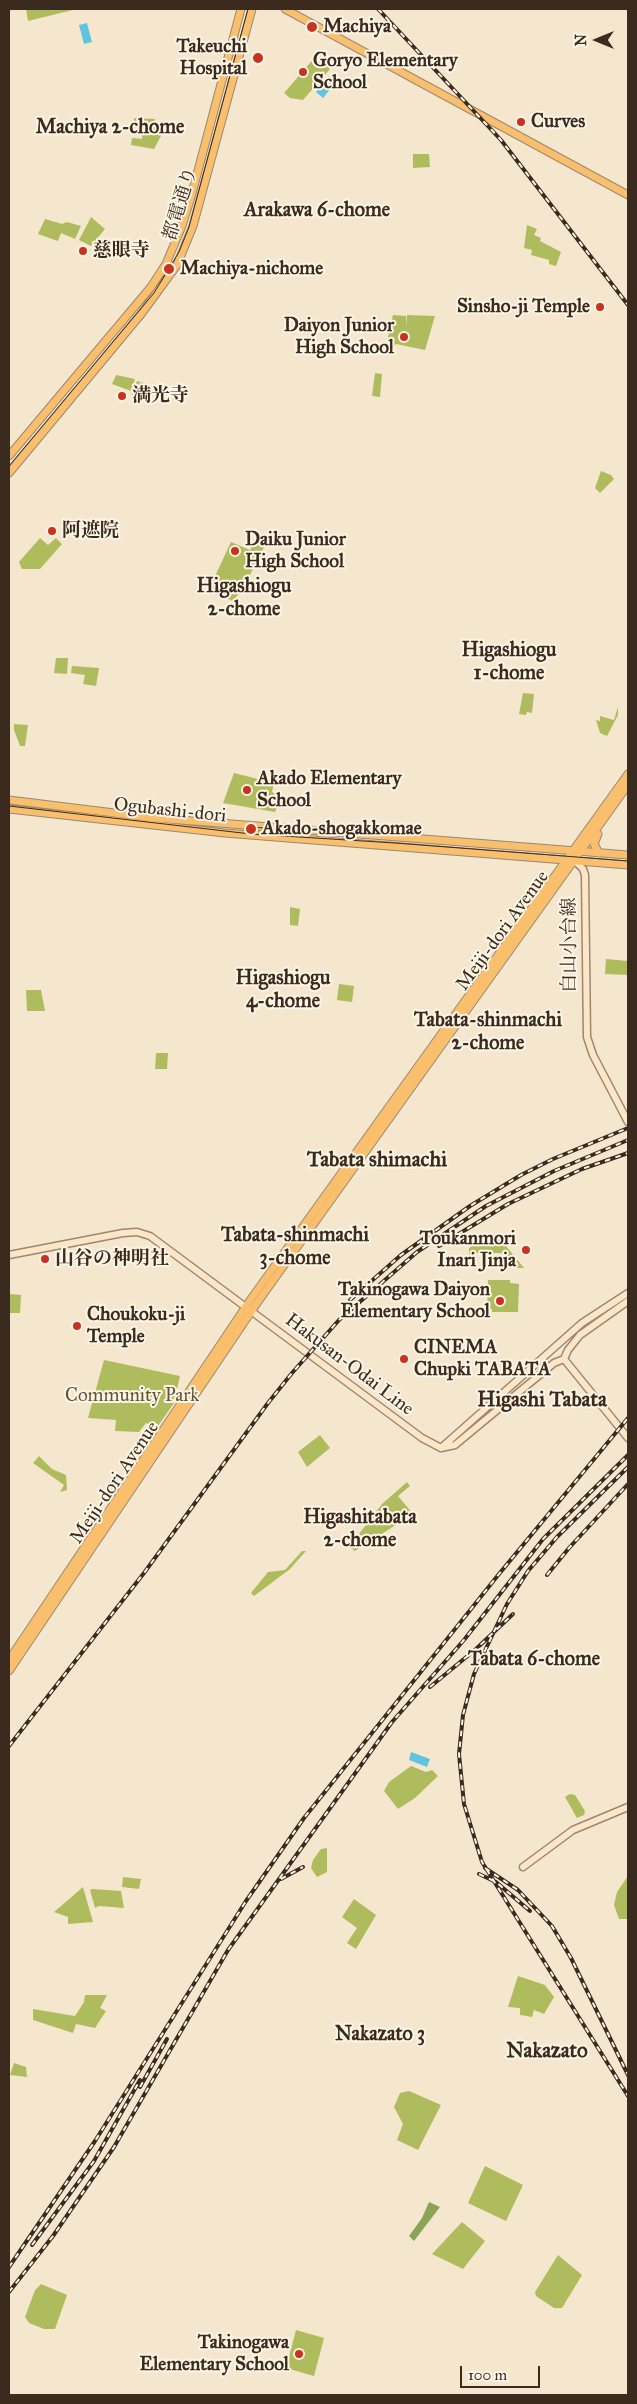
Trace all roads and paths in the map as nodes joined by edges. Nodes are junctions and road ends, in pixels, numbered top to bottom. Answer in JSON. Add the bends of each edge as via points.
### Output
{"nodes":[{"id":1,"x":240,"y":9,"type":"edge"},
{"id":2,"x":252,"y":9,"type":"edge"},
{"id":3,"x":285,"y":9,"type":"edge"},
{"id":4,"x":628,"y":195,"type":"edge"},
{"id":5,"x":9,"y":456,"type":"edge"},
{"id":6,"x":9,"y":473,"type":"edge"},
{"id":7,"x":628,"y":774,"type":"edge"},
{"id":8,"x":628,"y":785,"type":"edge"},
{"id":9,"x":9,"y":800,"type":"edge"},
{"id":10,"x":9,"y":809,"type":"edge"},
{"id":11,"x":601,"y":824,"type":"junction"},
{"id":12,"x":599,"y":852,"type":"junction"},
{"id":13,"x":574,"y":854,"type":"junction"},
{"id":14,"x":628,"y":855,"type":"edge"},
{"id":15,"x":628,"y":865,"type":"edge"},
{"id":16,"x":628,"y":1122,"type":"edge"},
{"id":17,"x":9,"y":1254,"type":"edge"},
{"id":18,"x":628,"y":1292,"type":"edge"},
{"id":19,"x":628,"y":1301,"type":"edge"},
{"id":20,"x":249,"y":1308,"type":"junction"},
{"id":21,"x":564,"y":1358,"type":"junction"},
{"id":22,"x":628,"y":1438,"type":"edge"},
{"id":23,"x":441,"y":1448,"type":"junction"},
{"id":24,"x":9,"y":1660,"type":"edge"},
{"id":25,"x":9,"y":1671,"type":"edge"},
{"id":26,"x":628,"y":1807,"type":"edge"},
{"id":27,"x":523,"y":1866,"type":"dead end"}],
"edges":[{"from":1,"to":5,"type":"main road","name":"都電通り","via":[[191,197],[166,264],[151,287]]},
{"from":2,"to":6,"type":"main road","name":"都電通り","via":[[193,226],[178,265],[142,314]]},
{"from":3,"to":4,"type":"main road"},
{"from":7,"to":13,"type":"main road","name":"Meiji-dori Avenue"},
{"from":8,"to":11,"type":"main road","name":"Meiji-dori Avenue"},
{"from":9,"to":13,"type":"main road","name":"Ogubashi-dori","via":[[155,818],[558,849]]},
{"from":10,"to":13,"type":"main road","name":"Ogubashi-dori","via":[[225,833],[555,859]]},
{"from":11,"to":12,"type":"main road","via":[[594,842]]},
{"from":11,"to":13,"type":"main road","name":"Meiji-dori Avenue"},
{"from":12,"to":13,"type":"main road","name":"Ogubashi-dori"},
{"from":12,"to":14,"type":"main road","name":"Ogubashi-dori"},
{"from":13,"to":15,"type":"main road","name":"Ogubashi-dori","via":[[595,862]]},
{"from":13,"to":16,"type":"main road","name":"白山小台線","via":[[584,869],[585,877],[587,1037]]},
{"from":13,"to":20,"type":"main road","name":"Meiji-dori Avenue","via":[[556,874]]},
{"from":13,"to":20,"type":"main road","name":"Meiji-dori Avenue","via":[[566,872]]},
{"from":17,"to":20,"type":"main road","name":"Hakusan-Odai Line","via":[[137,1232],[158,1241]]},
{"from":18,"to":23,"type":"main road","via":[[582,1323]]},
{"from":19,"to":21,"type":"main road","via":[[580,1335]]},
{"from":20,"to":23,"type":"main road","name":"Hakusan-Odai Line","via":[[422,1438]]},
{"from":20,"to":24,"type":"main road","name":"Meiji-dori Avenue"},
{"from":20,"to":25,"type":"main road"},
{"from":21,"to":22,"type":"main road"},
{"from":21,"to":23,"type":"main road","via":[[455,1445]]},
{"from":26,"to":27,"type":"main road","via":[[573,1830]]}]}
